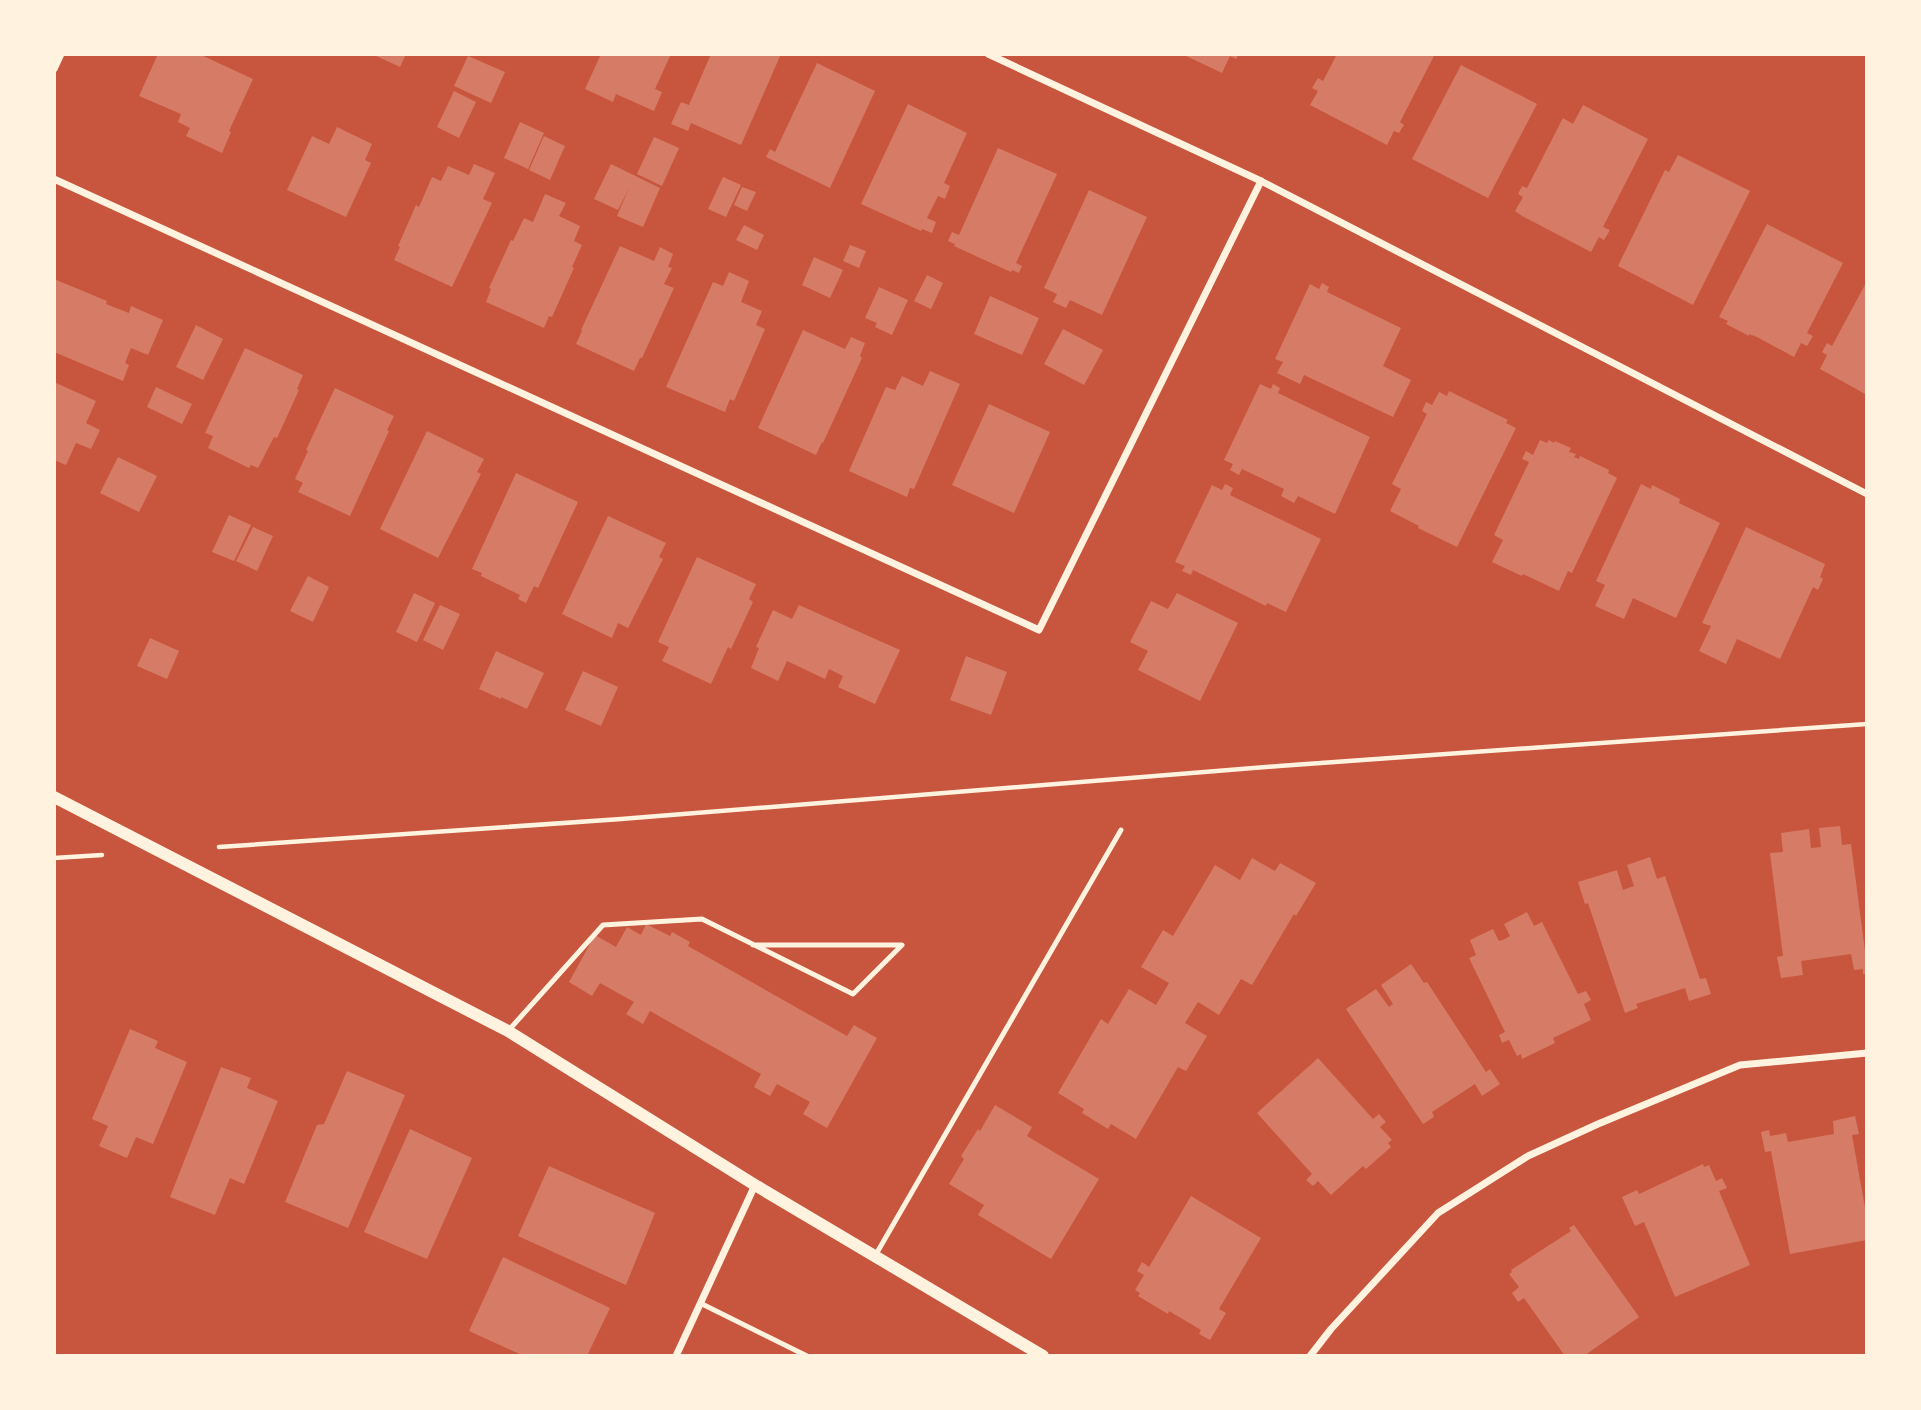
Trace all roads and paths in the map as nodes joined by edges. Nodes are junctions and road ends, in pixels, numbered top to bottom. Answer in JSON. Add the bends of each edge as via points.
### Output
{"nodes":[{"id":1,"x":61,"y":54,"type":"edge"},
{"id":2,"x":988,"y":54,"type":"edge"},
{"id":3,"x":54,"y":69,"type":"edge"},
{"id":4,"x":54,"y":179,"type":"edge"},
{"id":5,"x":1261,"y":181,"type":"junction"},
{"id":6,"x":1867,"y":494,"type":"edge"},
{"id":7,"x":1867,"y":724,"type":"edge"},
{"id":8,"x":54,"y":797,"type":"edge"},
{"id":9,"x":1121,"y":830,"type":"dead end"},
{"id":10,"x":216,"y":848,"type":"dead end"},
{"id":11,"x":108,"y":855,"type":"dead end"},
{"id":12,"x":54,"y":858,"type":"edge"},
{"id":13,"x":754,"y":945,"type":"junction"},
{"id":14,"x":508,"y":1031,"type":"junction"},
{"id":15,"x":1867,"y":1053,"type":"edge"},
{"id":16,"x":755,"y":1185,"type":"junction"},
{"id":17,"x":875,"y":1256,"type":"junction"},
{"id":18,"x":700,"y":1303,"type":"junction"},
{"id":19,"x":676,"y":1356,"type":"edge"},
{"id":20,"x":807,"y":1356,"type":"edge"},
{"id":21,"x":1043,"y":1356,"type":"edge"},
{"id":22,"x":1310,"y":1356,"type":"edge"}],
"edges":[{"from":1,"to":3,"type":"street"},
{"from":2,"to":5,"type":"street"},
{"from":4,"to":5,"type":"street","via":[[1039,630]]},
{"from":5,"to":6,"type":"street"},
{"from":7,"to":10,"type":"path"},
{"from":8,"to":14,"type":"street"},
{"from":9,"to":17,"type":"lane"},
{"from":11,"to":12,"type":"path"},
{"from":13,"to":13,"type":"lane","via":[[853,994],[902,945],[834,945]]},
{"from":13,"to":14,"type":"lane","via":[[702,919],[603,925]]},
{"from":14,"to":16,"type":"street"},
{"from":15,"to":22,"type":"street","via":[[1740,1065],[1528,1156],[1438,1213]]},
{"from":16,"to":17,"type":"street"},
{"from":16,"to":18,"type":"street"},
{"from":17,"to":21,"type":"street"},
{"from":18,"to":19,"type":"street"},
{"from":18,"to":20,"type":"lane"}]}
